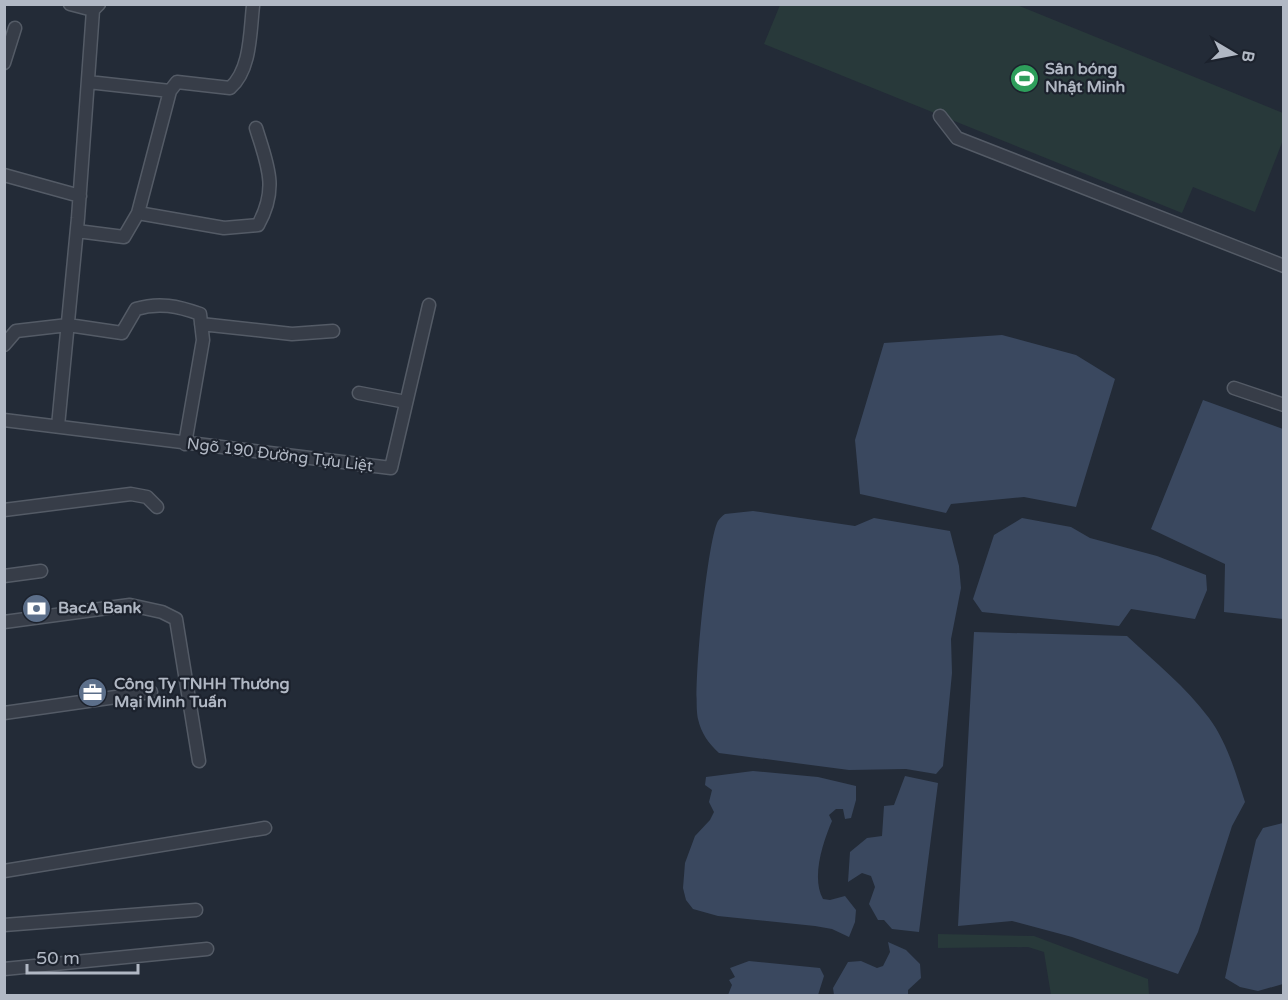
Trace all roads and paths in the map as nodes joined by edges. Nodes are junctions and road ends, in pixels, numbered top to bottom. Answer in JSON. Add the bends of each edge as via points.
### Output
{"nodes":[{"id":1,"x":70,"y":4,"type":"edge"},
{"id":2,"x":253,"y":6,"type":"dead end"},
{"id":3,"x":96,"y":7,"type":"edge"},
{"id":4,"x":15,"y":28,"type":"dead end"},
{"id":5,"x":4,"y":63,"type":"edge"},
{"id":6,"x":88,"y":82,"type":"junction"},
{"id":7,"x":171,"y":91,"type":"junction"},
{"id":8,"x":940,"y":116,"type":"dead end"},
{"id":9,"x":256,"y":128,"type":"dead end"},
{"id":10,"x":4,"y":174,"type":"edge"},
{"id":11,"x":80,"y":196,"type":"junction"},
{"id":12,"x":138,"y":213,"type":"junction"},
{"id":13,"x":77,"y":231,"type":"junction"},
{"id":14,"x":1284,"y":266,"type":"edge"},
{"id":15,"x":429,"y":305,"type":"dead end"},
{"id":16,"x":201,"y":324,"type":"junction"},
{"id":17,"x":68,"y":325,"type":"junction"},
{"id":18,"x":10,"y":329,"type":"edge"},
{"id":19,"x":333,"y":332,"type":"dead end"},
{"id":20,"x":4,"y":345,"type":"edge"},
{"id":21,"x":1234,"y":388,"type":"dead end"},
{"id":22,"x":358,"y":393,"type":"dead end"},
{"id":23,"x":406,"y":402,"type":"junction"},
{"id":24,"x":1284,"y":405,"type":"edge"},
{"id":25,"x":4,"y":420,"type":"edge"},
{"id":26,"x":57,"y":426,"type":"junction"},
{"id":27,"x":185,"y":444,"type":"junction"},
{"id":28,"x":157,"y":507,"type":"dead end"},
{"id":29,"x":4,"y":510,"type":"edge"},
{"id":30,"x":41,"y":571,"type":"dead end"},
{"id":31,"x":4,"y":576,"type":"edge"},
{"id":32,"x":4,"y":622,"type":"edge"},
{"id":33,"x":151,"y":692,"type":"dead end"},
{"id":34,"x":4,"y":713,"type":"edge"},
{"id":35,"x":199,"y":761,"type":"dead end"},
{"id":36,"x":265,"y":828,"type":"dead end"},
{"id":37,"x":4,"y":871,"type":"edge"},
{"id":38,"x":196,"y":910,"type":"dead end"},
{"id":39,"x":4,"y":925,"type":"edge"},
{"id":40,"x":207,"y":949,"type":"dead end"},
{"id":41,"x":4,"y":969,"type":"edge"}],
"edges":[{"from":1,"to":3,"type":"street"},
{"from":2,"to":7,"type":"street","via":[[249,49],[236,83],[230,88],[177,82]]},
{"from":3,"to":6,"type":"street"},
{"from":4,"to":5,"type":"street"},
{"from":6,"to":7,"type":"street"},
{"from":6,"to":11,"type":"street"},
{"from":7,"to":12,"type":"street"},
{"from":8,"to":14,"type":"street","via":[[957,138]]},
{"from":9,"to":12,"type":"street","via":[[272,178],[258,225],[224,228]]},
{"from":10,"to":11,"type":"street"},
{"from":11,"to":13,"type":"street"},
{"from":12,"to":13,"type":"street","via":[[124,237]]},
{"from":13,"to":17,"type":"street"},
{"from":15,"to":23,"type":"street","name":"Ngõ 190 Đường Tựu Liệt"},
{"from":16,"to":17,"type":"street","via":[[200,314],[154,303],[136,309],[122,333]]},
{"from":16,"to":19,"type":"street","via":[[292,334]]},
{"from":16,"to":27,"type":"street","via":[[203,339]]},
{"from":17,"to":18,"type":"street"},
{"from":17,"to":26,"type":"street"},
{"from":18,"to":20,"type":"street"},
{"from":21,"to":24,"type":"street"},
{"from":22,"to":23,"type":"street"},
{"from":23,"to":27,"type":"street","name":"Ngõ 190 Đường Tựu Liệt","via":[[391,468]]},
{"from":25,"to":26,"type":"street","name":"Ngõ 190 Đường Tựu Liệt"},
{"from":26,"to":27,"type":"street","name":"Ngõ 190 Đường Tựu Liệt"},
{"from":28,"to":29,"type":"street","via":[[147,497],[131,494]]},
{"from":30,"to":31,"type":"street"},
{"from":32,"to":35,"type":"street","via":[[130,605],[176,619]]},
{"from":33,"to":34,"type":"street"},
{"from":36,"to":37,"type":"street"},
{"from":38,"to":39,"type":"street"},
{"from":40,"to":41,"type":"street"}]}
